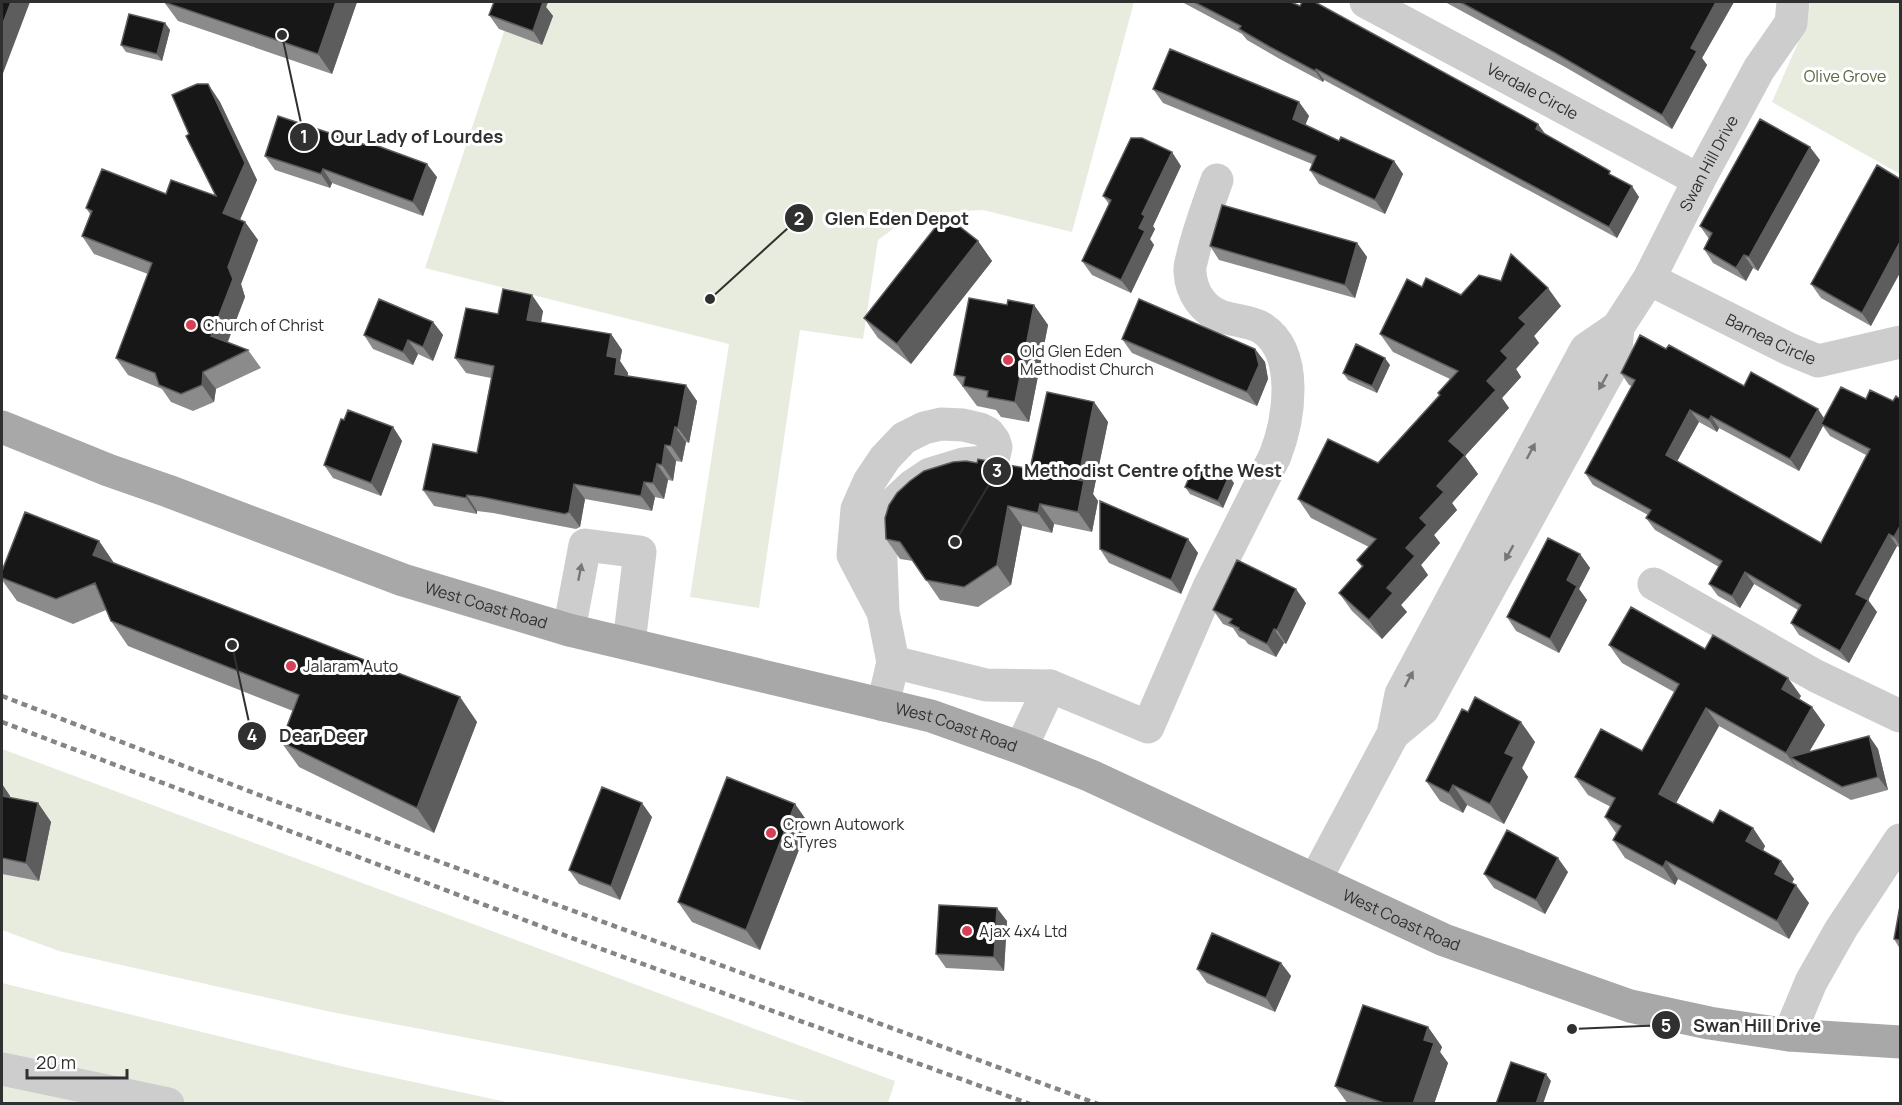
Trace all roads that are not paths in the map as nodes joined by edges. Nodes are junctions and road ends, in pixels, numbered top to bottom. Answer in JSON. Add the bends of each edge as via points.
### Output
{"nodes":[{"id":1,"x":1366,"y":2,"type":"edge"},
{"id":2,"x":1793,"y":2,"type":"edge"},
{"id":3,"x":1217,"y":180,"type":"dead end"},
{"id":4,"x":1700,"y":180,"type":"junction"},
{"id":5,"x":1649,"y":279,"type":"junction"},
{"id":6,"x":1900,"y":342,"type":"edge"},
{"id":7,"x":2,"y":427,"type":"edge"},
{"id":8,"x":1654,"y":584,"type":"dead end"},
{"id":9,"x":883,"y":612,"type":"junction"},
{"id":10,"x":569,"y":630,"type":"junction"},
{"id":11,"x":629,"y":643,"type":"junction"},
{"id":12,"x":893,"y":662,"type":"junction"},
{"id":13,"x":1050,"y":686,"type":"junction"},
{"id":14,"x":883,"y":705,"type":"junction"},
{"id":15,"x":1900,"y":716,"type":"edge"},
{"id":16,"x":1021,"y":748,"type":"junction"},
{"id":17,"x":1900,"y":840,"type":"edge"},
{"id":18,"x":1315,"y":880,"type":"junction"},
{"id":19,"x":1789,"y":1035,"type":"junction"},
{"id":20,"x":1900,"y":1042,"type":"edge"},
{"id":21,"x":2,"y":1070,"type":"edge"},
{"id":22,"x":168,"y":1104,"type":"edge"}],
"edges":[{"from":1,"to":4,"type":"street","name":"Verdale Circle"},
{"from":2,"to":4,"type":"street","name":"Swan Hill Drive","via":[[1791,23],[1759,69]]},
{"from":3,"to":13,"type":"street","via":[[1197,235],[1189,271],[1192,284],[1198,300],[1208,310],[1262,328],[1277,343],[1288,381],[1283,436],[1208,589],[1148,727]]},
{"from":4,"to":5,"type":"street","name":"Swan Hill Drive"},
{"from":5,"to":6,"type":"street","name":"Barnea Circle","via":[[1818,361]]},
{"from":5,"to":18,"type":"street","name":"Swan Hill Drive","via":[[1618,327],[1586,349],[1524,497],[1423,709],[1393,734]]},
{"from":7,"to":10,"type":"main road","name":"West Coast Road","via":[[403,580]]},
{"from":8,"to":15,"type":"street","via":[[1816,676]]},
{"from":9,"to":9,"type":"street","via":[[853,555],[857,509],[869,482],[904,438],[924,428],[963,425],[988,433],[996,447],[994,456],[984,462],[930,474],[896,501],[886,517],[880,535]]},
{"from":9,"to":12,"type":"street"},
{"from":10,"to":11,"type":"main road","name":"West Coast Road"},
{"from":10,"to":11,"type":"street","one_way":true,"via":[[585,545],[640,552]]},
{"from":11,"to":14,"type":"main road","name":"West Coast Road"},
{"from":12,"to":13,"type":"street","via":[[986,685]]},
{"from":12,"to":14,"type":"street"},
{"from":13,"to":16,"type":"street"},
{"from":14,"to":16,"type":"main road","name":"West Coast Road"},
{"from":16,"to":18,"type":"main road","name":"West Coast Road","via":[[1091,776]]},
{"from":17,"to":19,"type":"street","via":[[1841,928],[1811,982]]},
{"from":18,"to":19,"type":"main road","name":"West Coast Road","via":[[1444,940],[1630,1006]]},
{"from":19,"to":20,"type":"main road","name":"West Coast Road"},
{"from":21,"to":22,"type":"street"}]}
